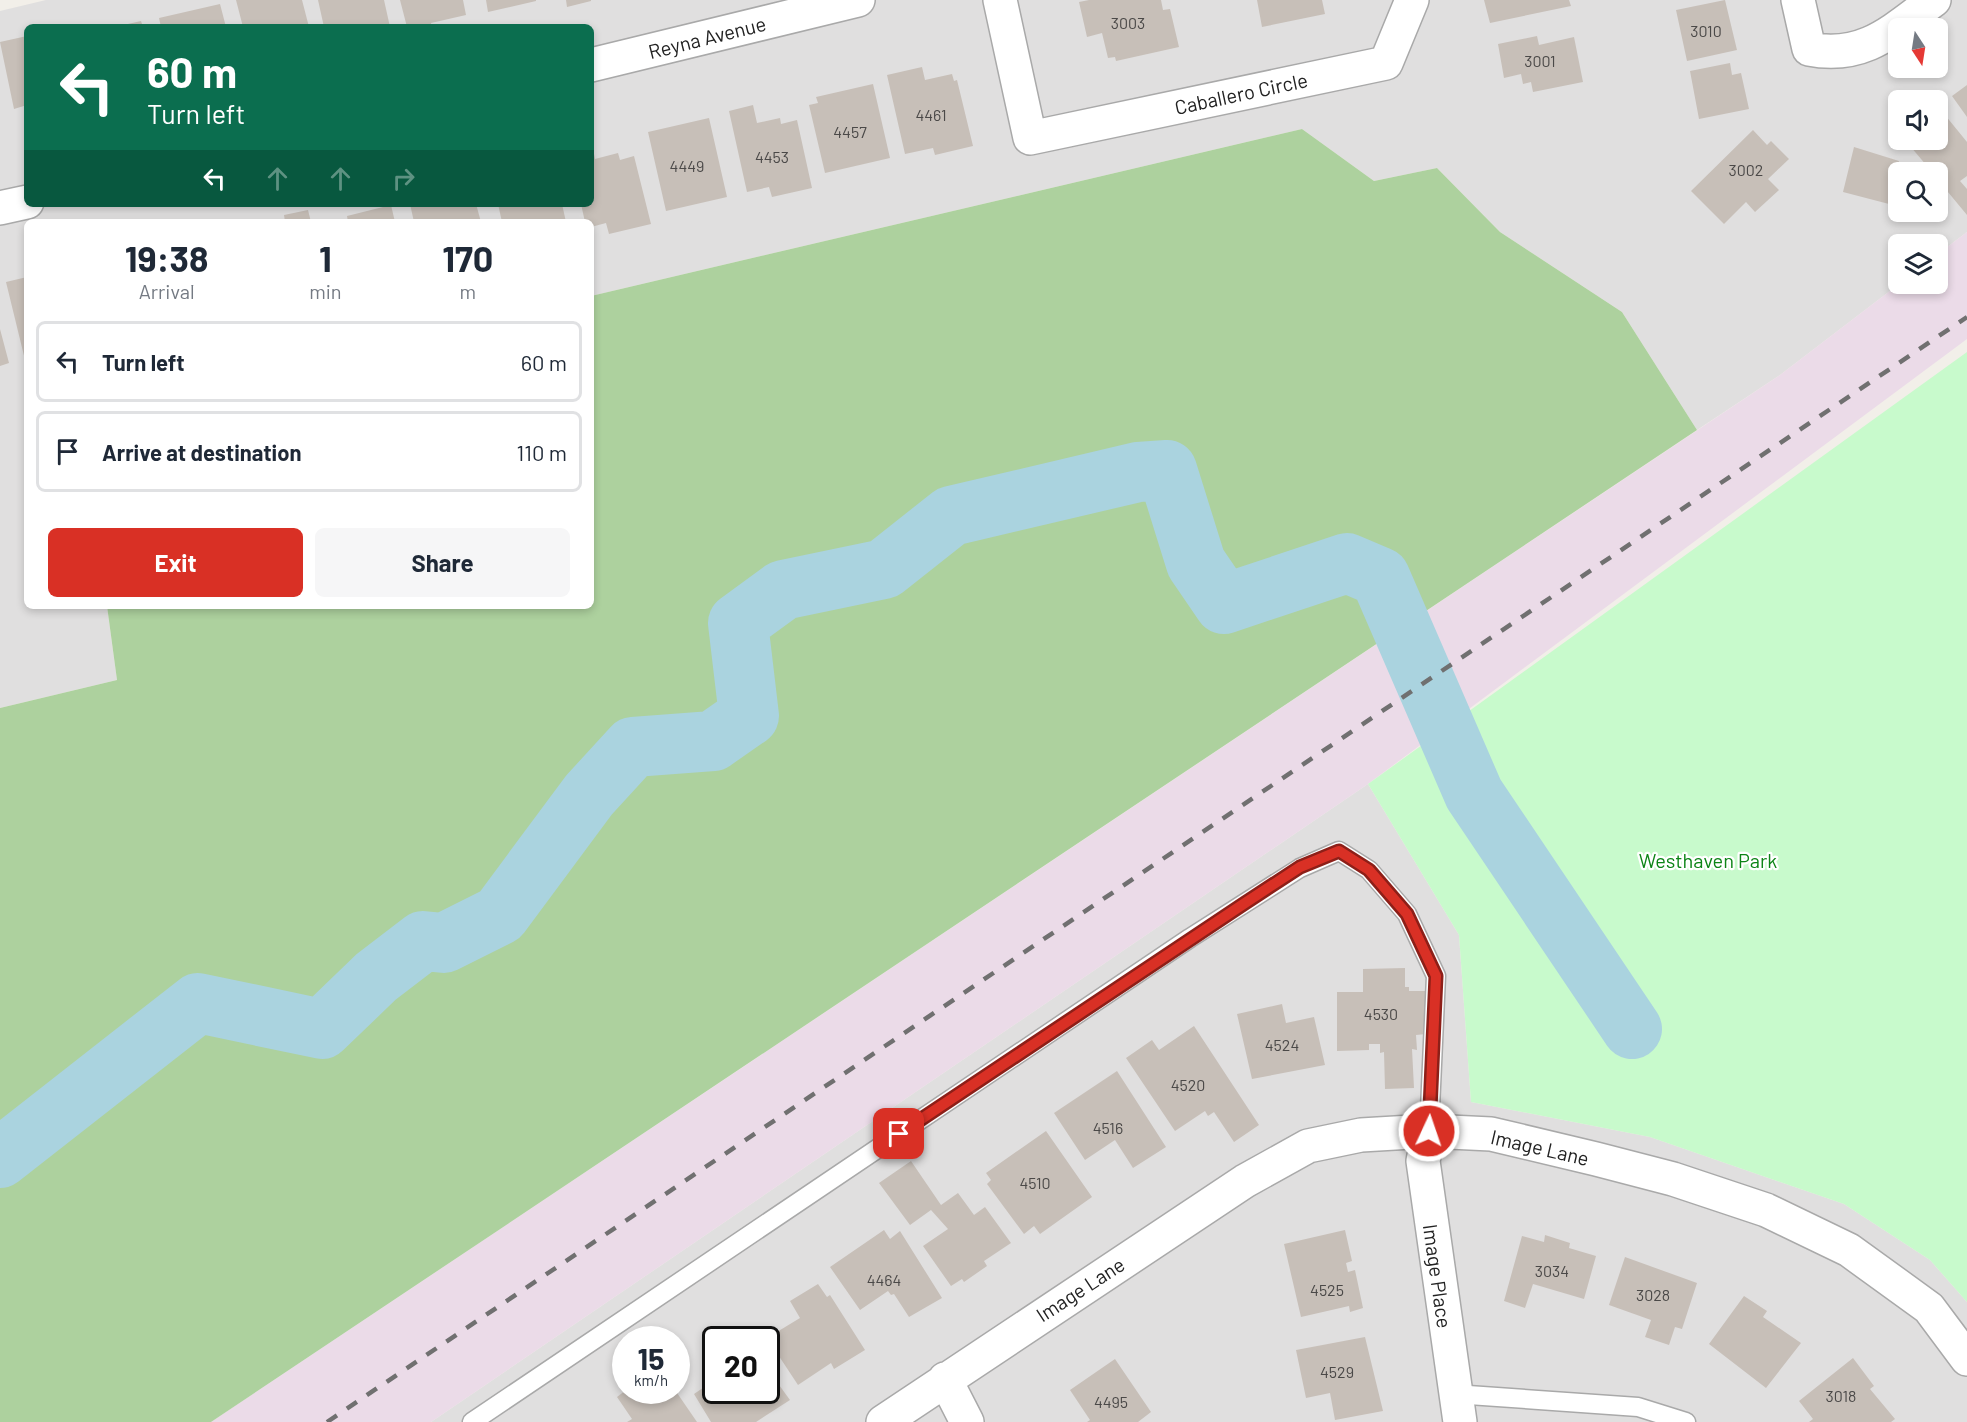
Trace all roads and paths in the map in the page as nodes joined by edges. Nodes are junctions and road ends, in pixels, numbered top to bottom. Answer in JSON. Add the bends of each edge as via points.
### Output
{"nodes":[{"id":1,"x":858,"y":0,"type":"edge"},
{"id":2,"x":1000,"y":0,"type":"edge"},
{"id":3,"x":1412,"y":0,"type":"edge"},
{"id":4,"x":1798,"y":0,"type":"edge"},
{"id":5,"x":1934,"y":0,"type":"edge"},
{"id":6,"x":594,"y":64,"type":"edge"},
{"id":7,"x":24,"y":203,"type":"edge"},
{"id":8,"x":0,"y":208,"type":"edge"},
{"id":9,"x":1429,"y":1131,"type":"junction"},
{"id":10,"x":1967,"y":1359,"type":"edge"},
{"id":11,"x":945,"y":1379,"type":"junction"},
{"id":12,"x":1457,"y":1408,"type":"edge"},
{"id":13,"x":472,"y":1422,"type":"edge"},
{"id":14,"x":883,"y":1422,"type":"edge"},
{"id":15,"x":967,"y":1422,"type":"edge"},
{"id":16,"x":1686,"y":1422,"type":"edge"}],
"edges":[{"from":1,"to":6,"type":"street","name":"Reyna Avenue"},
{"from":2,"to":3,"type":"street","name":"Caballero Circle","via":[[1030,138],[1386,63]]},
{"from":4,"to":5,"type":"street","via":[[1809,49],[1831,53],[1857,50],[1879,40]]},
{"from":7,"to":8,"type":"street"},
{"from":9,"to":10,"type":"street","name":"Image Lane","via":[[1491,1134],[1673,1179],[1766,1210],[1849,1250],[1929,1308]]},
{"from":9,"to":11,"type":"street","name":"Image Lane","via":[[1361,1135],[1308,1146],[1245,1181]]},
{"from":9,"to":12,"type":"street","name":"Image Place","via":[[1423,1161]]},
{"from":9,"to":13,"type":"lane","via":[[1436,976],[1407,914],[1369,870],[1339,851],[1300,867],[1190,938]]},
{"from":11,"to":14,"type":"street","name":"Image Lane"},
{"from":11,"to":15,"type":"street"},
{"from":12,"to":16,"type":"lane","via":[[1638,1407]]}]}
